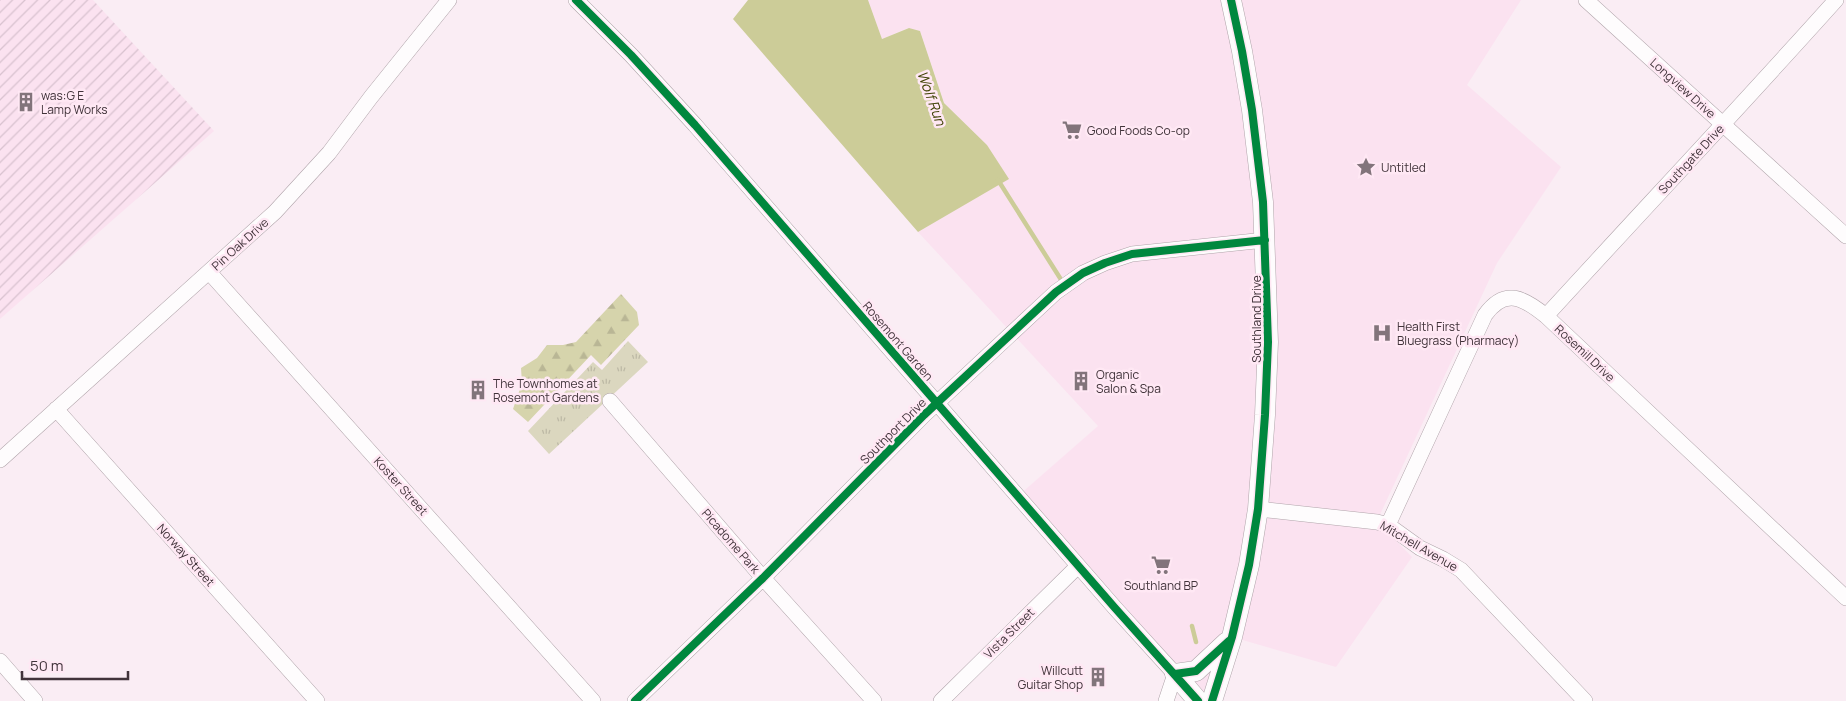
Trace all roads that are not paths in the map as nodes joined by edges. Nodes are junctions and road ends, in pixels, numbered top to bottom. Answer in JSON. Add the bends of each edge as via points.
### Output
{"nodes":[{"id":1,"x":450,"y":0,"type":"edge"},
{"id":2,"x":1231,"y":0,"type":"edge"},
{"id":3,"x":1586,"y":0,"type":"edge"},
{"id":4,"x":1836,"y":0,"type":"edge"},
{"id":5,"x":581,"y":2,"type":"edge"},
{"id":6,"x":1724,"y":125,"type":"junction"},
{"id":7,"x":1846,"y":236,"type":"edge"},
{"id":8,"x":1266,"y":240,"type":"junction"},
{"id":9,"x":209,"y":272,"type":"junction"},
{"id":10,"x":1546,"y":316,"type":"junction"},
{"id":11,"x":610,"y":401,"type":"dead end"},
{"id":12,"x":937,"y":403,"type":"junction"},
{"id":13,"x":56,"y":408,"type":"junction"},
{"id":14,"x":0,"y":460,"type":"edge"},
{"id":15,"x":1258,"y":509,"type":"junction"},
{"id":16,"x":1388,"y":525,"type":"junction"},
{"id":17,"x":1078,"y":566,"type":"junction"},
{"id":18,"x":764,"y":578,"type":"junction"},
{"id":19,"x":1846,"y":598,"type":"edge"},
{"id":20,"x":1232,"y":637,"type":"junction"},
{"id":21,"x":0,"y":661,"type":"edge"},
{"id":22,"x":1175,"y":674,"type":"junction"},
{"id":23,"x":36,"y":701,"type":"edge"},
{"id":24,"x":317,"y":701,"type":"edge"},
{"id":25,"x":593,"y":701,"type":"edge"},
{"id":26,"x":635,"y":701,"type":"edge"},
{"id":27,"x":874,"y":701,"type":"edge"},
{"id":28,"x":941,"y":701,"type":"edge"},
{"id":29,"x":1166,"y":701,"type":"edge"},
{"id":30,"x":1198,"y":701,"type":"edge"},
{"id":31,"x":1212,"y":701,"type":"edge"},
{"id":32,"x":1585,"y":701,"type":"edge"}],
"edges":[{"from":1,"to":9,"type":"street","name":"Pin Oak Drive","via":[[308,177]]},
{"from":2,"to":8,"type":"main road","name":"Southland Drive","via":[[1253,122]]},
{"from":3,"to":6,"type":"street","name":"Longview Drive"},
{"from":4,"to":6,"type":"street","name":"Southgate Drive"},
{"from":5,"to":12,"type":"street","name":"Rosemont Garden","via":[[683,112]]},
{"from":6,"to":7,"type":"street","name":"Longview Drive"},
{"from":6,"to":10,"type":"street","name":"Southgate Drive"},
{"from":8,"to":12,"type":"street","name":"Southport Drive","via":[[1132,254],[1084,273],[1056,292]]},
{"from":8,"to":15,"type":"main road","name":"Southland Drive","via":[[1268,342]]},
{"from":9,"to":13,"type":"street","name":"Pin Oak Drive"},
{"from":9,"to":25,"type":"street","name":"Koster Street"},
{"from":10,"to":16,"type":"street","name":"Rosemill Drive","via":[[1522,299],[1504,300],[1490,307]]},
{"from":10,"to":19,"type":"street","name":"Rosemill Drive"},
{"from":11,"to":18,"type":"street","name":"Picadome Park"},
{"from":12,"to":17,"type":"street","name":"Rosemont Garden"},
{"from":12,"to":18,"type":"street","name":"Southport Drive"},
{"from":13,"to":14,"type":"street","name":"Pin Oak Drive"},
{"from":13,"to":24,"type":"street","name":"Norway Street"},
{"from":15,"to":16,"type":"street","name":"Mitchell Avenue","via":[[1364,519]]},
{"from":15,"to":20,"type":"main road","name":"Southland Drive"},
{"from":16,"to":32,"type":"street","name":"Mitchell Avenue","via":[[1420,548],[1460,570]]},
{"from":17,"to":22,"type":"street","name":"Rosemont Garden"},
{"from":17,"to":28,"type":"street","name":"Vista Street"},
{"from":18,"to":26,"type":"street","name":"Southport Drive"},
{"from":18,"to":27,"type":"street","name":"Picadome Park"},
{"from":20,"to":22,"type":"main road","via":[[1196,671]]},
{"from":20,"to":31,"type":"main road","name":"Southland Drive"},
{"from":21,"to":23,"type":"street"},
{"from":22,"to":29,"type":"street"},
{"from":22,"to":30,"type":"main road","name":"Rosemont Garden"}]}
